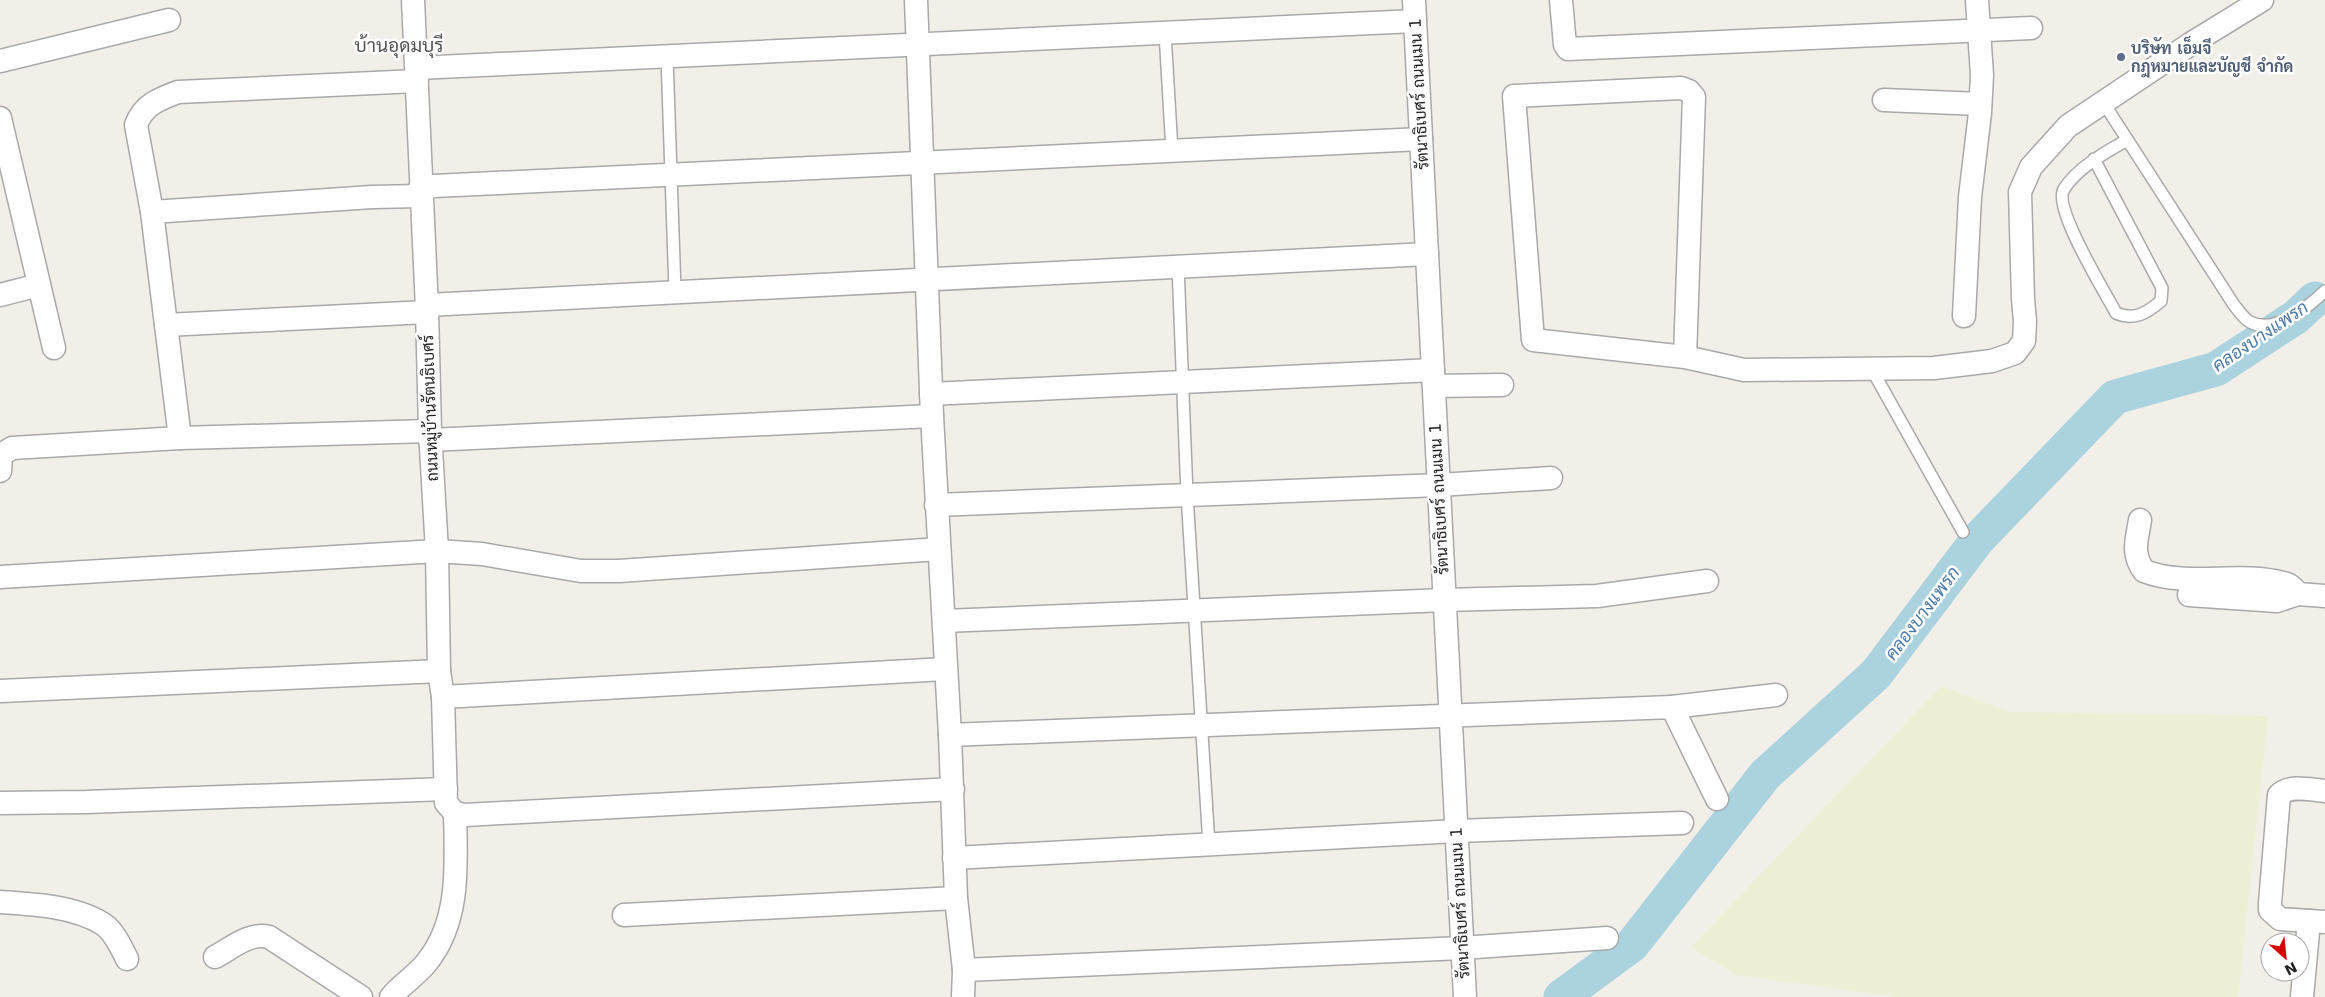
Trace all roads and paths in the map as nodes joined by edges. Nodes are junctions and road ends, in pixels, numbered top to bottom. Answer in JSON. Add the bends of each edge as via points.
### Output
{"nodes":[{"id":1,"x":413,"y":0,"type":"edge"},
{"id":2,"x":916,"y":0,"type":"edge"},
{"id":3,"x":1561,"y":0,"type":"edge"},
{"id":4,"x":1977,"y":0,"type":"edge"},
{"id":5,"x":2262,"y":0,"type":"edge"},
{"id":6,"x":1415,"y":11,"type":"edge"},
{"id":7,"x":169,"y":20,"type":"dead end"},
{"id":8,"x":2032,"y":28,"type":"dead end"},
{"id":9,"x":1978,"y":30,"type":"junction"},
{"id":10,"x":1165,"y":34,"type":"junction"},
{"id":11,"x":918,"y":46,"type":"junction"},
{"id":12,"x":667,"y":57,"type":"junction"},
{"id":13,"x":0,"y":61,"type":"edge"},
{"id":14,"x":417,"y":75,"type":"junction"},
{"id":15,"x":1884,"y":100,"type":"dead end"},
{"id":16,"x":2103,"y":102,"type":"junction"},
{"id":17,"x":1980,"y":104,"type":"junction"},
{"id":18,"x":0,"y":118,"type":"edge"},
{"id":19,"x":1421,"y":139,"type":"junction"},
{"id":20,"x":2127,"y":140,"type":"junction"},
{"id":21,"x":1172,"y":151,"type":"junction"},
{"id":22,"x":2094,"y":160,"type":"junction"},
{"id":23,"x":923,"y":162,"type":"junction"},
{"id":24,"x":6,"y":172,"type":"edge"},
{"id":25,"x":670,"y":174,"type":"junction"},
{"id":26,"x":421,"y":192,"type":"junction"},
{"id":27,"x":152,"y":212,"type":"junction"},
{"id":28,"x":1427,"y":254,"type":"junction"},
{"id":29,"x":1178,"y":266,"type":"junction"},
{"id":30,"x":926,"y":278,"type":"junction"},
{"id":31,"x":39,"y":286,"type":"junction"},
{"id":32,"x":675,"y":291,"type":"junction"},
{"id":33,"x":2325,"y":291,"type":"edge"},
{"id":34,"x":0,"y":295,"type":"edge"},
{"id":35,"x":427,"y":308,"type":"junction"},
{"id":36,"x":1964,"y":316,"type":"dead end"},
{"id":37,"x":166,"y":325,"type":"junction"},
{"id":38,"x":54,"y":348,"type":"dead end"},
{"id":39,"x":1685,"y":357,"type":"junction"},
{"id":40,"x":1871,"y":368,"type":"junction"},
{"id":41,"x":1433,"y":378,"type":"junction"},
{"id":42,"x":1183,"y":382,"type":"junction"},
{"id":43,"x":1502,"y":385,"type":"dead end"},
{"id":44,"x":931,"y":394,"type":"junction"},
{"id":45,"x":932,"y":416,"type":"junction"},
{"id":46,"x":430,"y":435,"type":"junction"},
{"id":47,"x":180,"y":438,"type":"junction"},
{"id":48,"x":0,"y":471,"type":"edge"},
{"id":49,"x":1551,"y":478,"type":"dead end"},
{"id":50,"x":1439,"y":485,"type":"junction"},
{"id":51,"x":1187,"y":496,"type":"junction"},
{"id":52,"x":936,"y":505,"type":"junction"},
{"id":53,"x":2140,"y":520,"type":"dead end"},
{"id":54,"x":1963,"y":532,"type":"dead end"},
{"id":55,"x":939,"y":549,"type":"junction"},
{"id":56,"x":437,"y":551,"type":"junction"},
{"id":57,"x":0,"y":576,"type":"edge"},
{"id":58,"x":1707,"y":581,"type":"dead end"},
{"id":59,"x":2298,"y":594,"type":"junction"},
{"id":60,"x":2189,"y":595,"type":"dead end"},
{"id":61,"x":2325,"y":596,"type":"edge"},
{"id":62,"x":1445,"y":600,"type":"junction"},
{"id":63,"x":1193,"y":610,"type":"junction"},
{"id":64,"x":944,"y":620,"type":"junction"},
{"id":65,"x":945,"y":669,"type":"junction"},
{"id":66,"x":438,"y":671,"type":"junction"},
{"id":67,"x":0,"y":691,"type":"edge"},
{"id":68,"x":1776,"y":695,"type":"dead end"},
{"id":69,"x":443,"y":697,"type":"junction"},
{"id":70,"x":1672,"y":707,"type":"junction"},
{"id":71,"x":1451,"y":716,"type":"junction"},
{"id":72,"x":1200,"y":726,"type":"junction"},
{"id":73,"x":950,"y":735,"type":"junction"},
{"id":74,"x":446,"y":789,"type":"junction"},
{"id":75,"x":953,"y":789,"type":"junction"},
{"id":76,"x":2325,"y":791,"type":"edge"},
{"id":77,"x":1716,"y":799,"type":"dead end"},
{"id":78,"x":0,"y":803,"type":"edge"},
{"id":79,"x":454,"y":813,"type":"junction"},
{"id":80,"x":1682,"y":823,"type":"dead end"},
{"id":81,"x":1456,"y":831,"type":"junction"},
{"id":82,"x":1209,"y":845,"type":"junction"},
{"id":83,"x":954,"y":858,"type":"junction"},
{"id":84,"x":956,"y":898,"type":"junction"},
{"id":85,"x":0,"y":902,"type":"edge"},
{"id":86,"x":624,"y":915,"type":"dead end"},
{"id":87,"x":2317,"y":922,"type":"edge"},
{"id":88,"x":1606,"y":938,"type":"dead end"},
{"id":89,"x":1462,"y":948,"type":"junction"},
{"id":90,"x":215,"y":957,"type":"dead end"},
{"id":91,"x":127,"y":959,"type":"dead end"},
{"id":92,"x":964,"y":970,"type":"junction"},
{"id":93,"x":361,"y":997,"type":"edge"},
{"id":94,"x":391,"y":997,"type":"edge"},
{"id":95,"x":963,"y":997,"type":"edge"},
{"id":96,"x":1465,"y":997,"type":"edge"},
{"id":97,"x":2302,"y":997,"type":"edge"}],
"edges":[{"from":1,"to":14,"type":"street","name":"ถนนหมู่บ้านรัตนธิเบศร์"},
{"from":2,"to":11,"type":"street"},
{"from":3,"to":9,"type":"street","via":[[1565,46],[1568,49]]},
{"from":4,"to":9,"type":"street"},
{"from":5,"to":16,"type":"street"},
{"from":6,"to":10,"type":"street"},
{"from":6,"to":19,"type":"street","name":"รัตนาธิเบศร์ ถนนเมน 1"},
{"from":7,"to":13,"type":"street"},
{"from":8,"to":9,"type":"street"},
{"from":9,"to":17,"type":"street","via":[[1982,75]]},
{"from":10,"to":11,"type":"street"},
{"from":10,"to":21,"type":"lane"},
{"from":11,"to":12,"type":"street"},
{"from":11,"to":23,"type":"street"},
{"from":12,"to":14,"type":"street"},
{"from":12,"to":25,"type":"lane"},
{"from":14,"to":26,"type":"street","name":"ถนนหมู่บ้านรัตนธิเบศร์"},
{"from":14,"to":27,"type":"street","via":[[178,92],[161,99],[146,107],[136,125]]},
{"from":15,"to":17,"type":"street"},
{"from":16,"to":20,"type":"lane"},
{"from":16,"to":40,"type":"street","via":[[2068,126],[2031,167],[2020,192],[2025,321],[2024,342],[2015,353],[1992,361]]},
{"from":17,"to":36,"type":"street","via":[[1970,197]]},
{"from":18,"to":24,"type":"street"},
{"from":19,"to":21,"type":"street"},
{"from":19,"to":28,"type":"street","name":"รัตนาธิเบศร์ ถนนเมน 1"},
{"from":20,"to":22,"type":"lane"},
{"from":20,"to":33,"type":"lane","via":[[2234,305],[2248,321],[2258,326],[2285,321],[2307,308]]},
{"from":21,"to":23,"type":"street"},
{"from":22,"to":22,"type":"lane","via":[[2063,189],[2061,200],[2066,219],[2116,313],[2134,318],[2150,311],[2161,301],[2162,288]]},
{"from":23,"to":25,"type":"street"},
{"from":23,"to":30,"type":"street"},
{"from":24,"to":31,"type":"street"},
{"from":25,"to":26,"type":"street"},
{"from":25,"to":32,"type":"lane"},
{"from":26,"to":27,"type":"street"},
{"from":26,"to":35,"type":"street","name":"ถนนหมู่บ้านรัตนธิเบศร์"},
{"from":27,"to":37,"type":"street"},
{"from":28,"to":29,"type":"street"},
{"from":28,"to":41,"type":"street","name":"รัตนาธิเบศร์ ถนนเมน 1"},
{"from":29,"to":30,"type":"street"},
{"from":29,"to":42,"type":"lane"},
{"from":30,"to":32,"type":"street"},
{"from":30,"to":44,"type":"street"},
{"from":31,"to":34,"type":"street"},
{"from":31,"to":38,"type":"street"},
{"from":32,"to":35,"type":"street"},
{"from":35,"to":37,"type":"street"},
{"from":35,"to":46,"type":"street","name":"ถนนหมู่บ้านรัตนธิเบศร์"},
{"from":37,"to":47,"type":"street"},
{"from":39,"to":39,"type":"street","via":[[1694,97],[1681,88],[1514,96],[1533,340]]},
{"from":39,"to":40,"type":"street","via":[[1744,370]]},
{"from":40,"to":54,"type":"lane"},
{"from":41,"to":42,"type":"street"},
{"from":41,"to":43,"type":"street"},
{"from":41,"to":50,"type":"street","name":"รัตนาธิเบศร์ ถนนเมน 1"},
{"from":42,"to":44,"type":"street"},
{"from":42,"to":51,"type":"lane"},
{"from":44,"to":45,"type":"street"},
{"from":45,"to":46,"type":"street"},
{"from":45,"to":52,"type":"street"},
{"from":46,"to":47,"type":"street"},
{"from":46,"to":56,"type":"street","name":"ถนนหมู่บ้านรัตนธิเบศร์"},
{"from":47,"to":48,"type":"street","via":[[12,448],[1,456]]},
{"from":49,"to":50,"type":"street"},
{"from":50,"to":51,"type":"street"},
{"from":50,"to":62,"type":"street","name":"รัตนาธิเบศร์ ถนนเมน 1"},
{"from":51,"to":52,"type":"street"},
{"from":51,"to":63,"type":"lane"},
{"from":52,"to":55,"type":"street"},
{"from":53,"to":59,"type":"street","via":[[2136,552],[2137,561],[2144,571],[2174,579],[2267,580],[2292,586]]},
{"from":55,"to":56,"type":"street","via":[[619,571],[581,571],[482,554]]},
{"from":55,"to":64,"type":"street"},
{"from":56,"to":57,"type":"street"},
{"from":56,"to":66,"type":"street","name":"ถนนหมู่บ้านรัตนธิเบศร์"},
{"from":58,"to":62,"type":"street","via":[[1597,596]]},
{"from":59,"to":60,"type":"street","via":[[2277,601]]},
{"from":59,"to":61,"type":"street"},
{"from":62,"to":63,"type":"street"},
{"from":62,"to":71,"type":"street","name":"รัตนาธิเบศร์ ถนนเมน 1"},
{"from":63,"to":64,"type":"street"},
{"from":63,"to":72,"type":"lane"},
{"from":64,"to":65,"type":"street"},
{"from":65,"to":69,"type":"street"},
{"from":65,"to":73,"type":"street"},
{"from":66,"to":67,"type":"street"},
{"from":66,"to":69,"type":"street","name":"ถนนหมู่บ้านรัตนธิเบศร์"},
{"from":68,"to":70,"type":"street"},
{"from":69,"to":74,"type":"street","name":"ถนนหมู่บ้านรัตนธิเบศร์"},
{"from":70,"to":71,"type":"street"},
{"from":70,"to":77,"type":"street"},
{"from":71,"to":72,"type":"street"},
{"from":71,"to":81,"type":"street","name":"รัตนาธิเบศร์ ถนนเมน 1"},
{"from":72,"to":73,"type":"street"},
{"from":72,"to":82,"type":"lane"},
{"from":73,"to":75,"type":"street"},
{"from":74,"to":78,"type":"street"},
{"from":74,"to":79,"type":"street","name":"ถนนหมู่บ้านรัตนธิเบศร์","via":[[446,803]]},
{"from":75,"to":79,"type":"street","via":[[465,815]]},
{"from":75,"to":83,"type":"street"},
{"from":76,"to":87,"type":"street","via":[[2293,788],[2279,795],[2270,910],[2280,919]]},
{"from":79,"to":94,"type":"street","name":"ถนนหมู่บ้านรัตนธิเบศร์","via":[[457,874],[448,923],[426,963]]},
{"from":80,"to":81,"type":"street"},
{"from":81,"to":82,"type":"street"},
{"from":81,"to":89,"type":"street","name":"รัตนาธิเบศร์ ถนนเมน 1"},
{"from":82,"to":83,"type":"street"},
{"from":83,"to":84,"type":"street"},
{"from":84,"to":86,"type":"street"},
{"from":84,"to":92,"type":"street"},
{"from":85,"to":91,"type":"street","via":[[36,904],[86,916],[104,924]]},
{"from":87,"to":97,"type":"street"},
{"from":88,"to":89,"type":"street"},
{"from":89,"to":92,"type":"street"},
{"from":89,"to":96,"type":"street","name":"รัตนาธิเบศร์ ถนนเมน 1"},
{"from":90,"to":93,"type":"street","via":[[249,938],[258,935],[269,937]]},
{"from":92,"to":95,"type":"street"}]}
